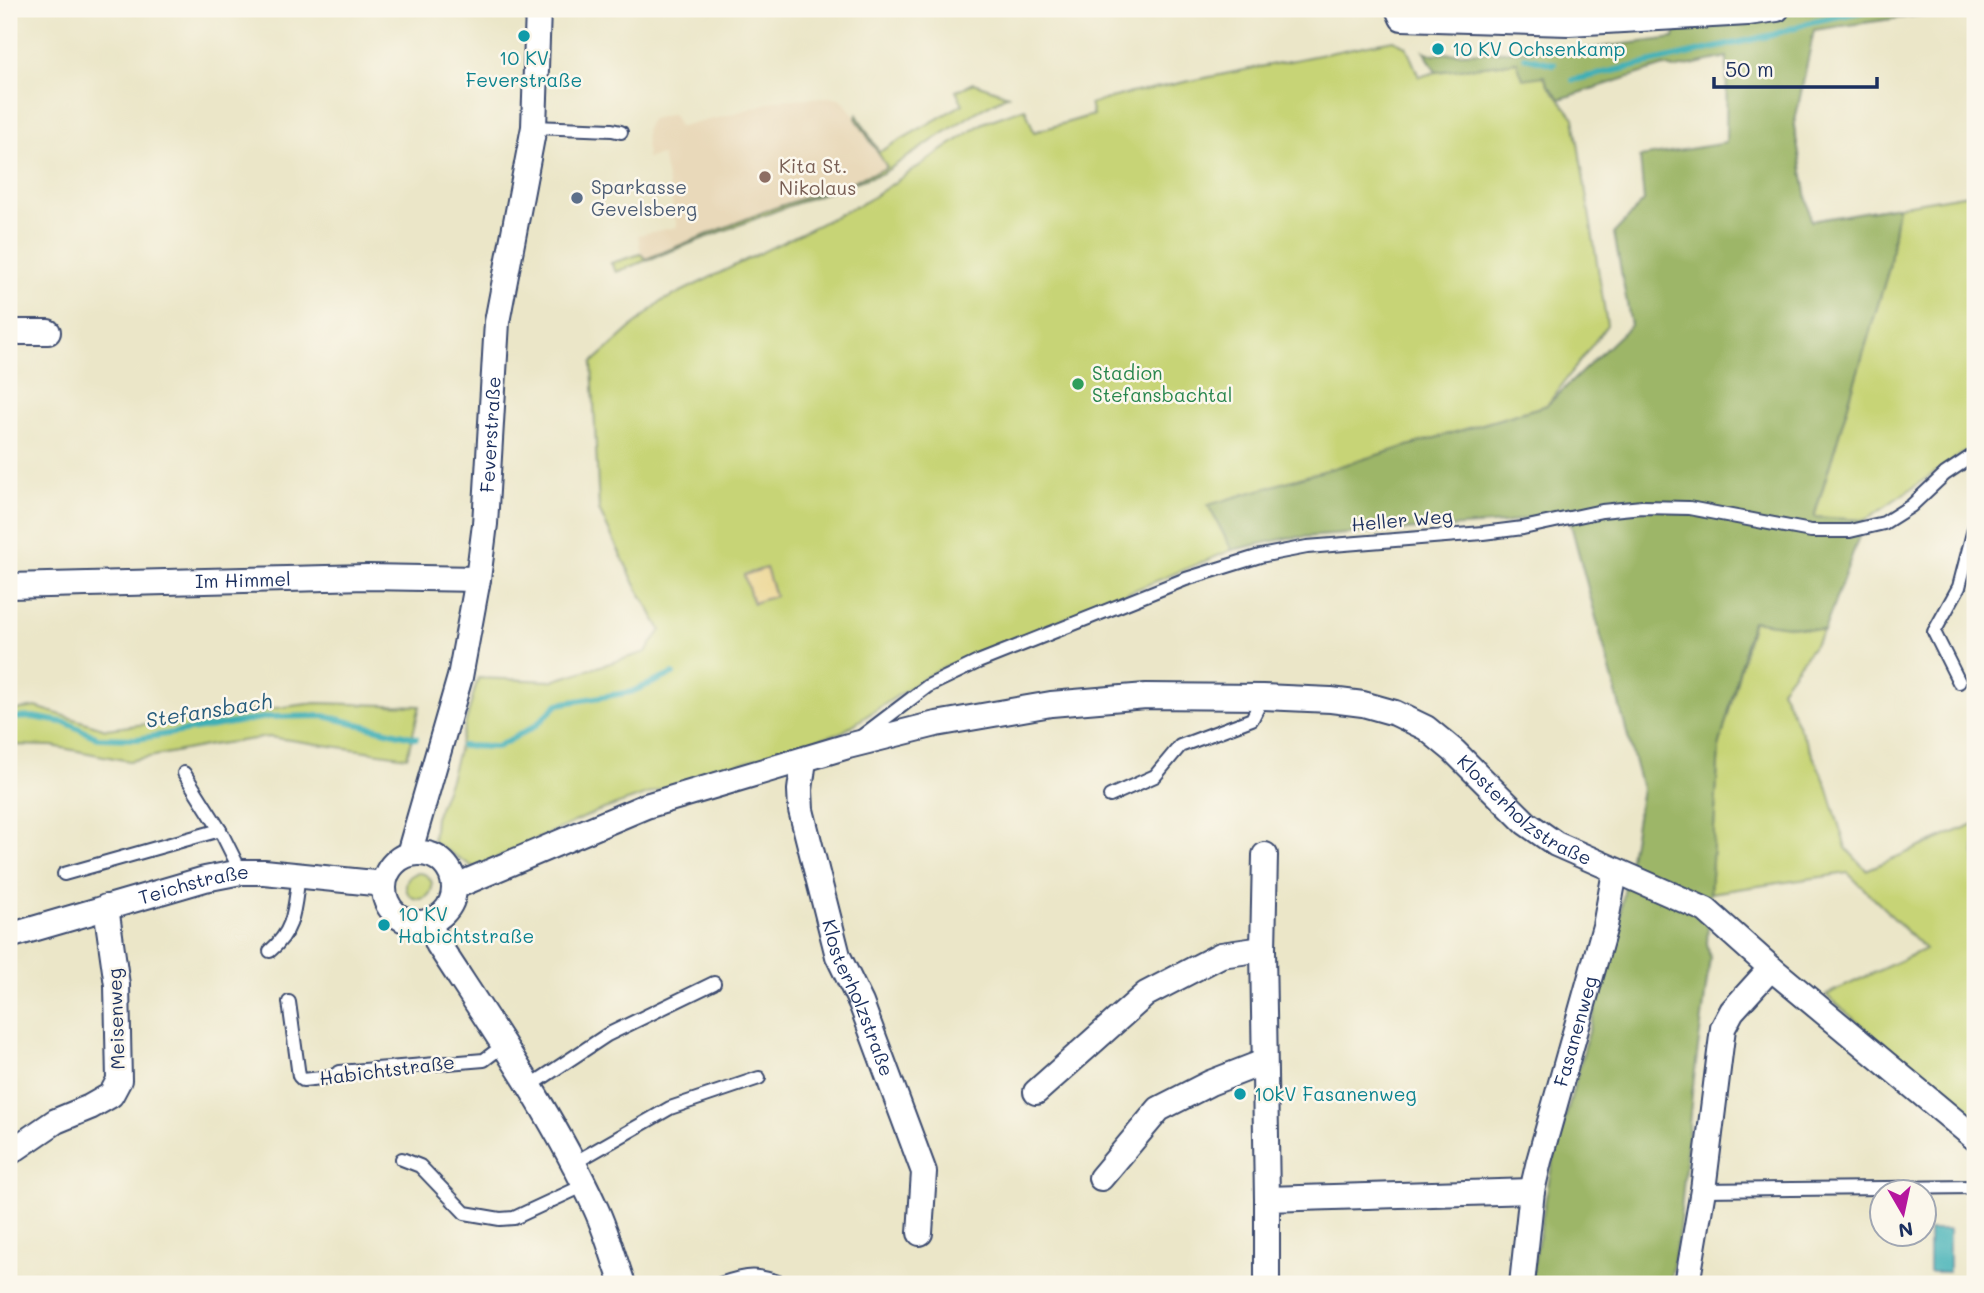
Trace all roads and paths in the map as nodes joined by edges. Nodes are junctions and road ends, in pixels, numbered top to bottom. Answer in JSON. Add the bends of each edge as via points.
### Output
{"nodes":[{"id":1,"x":538,"y":9,"type":"edge"},
{"id":2,"x":1777,"y":9,"type":"edge"},
{"id":3,"x":1400,"y":13,"type":"edge"},
{"id":4,"x":534,"y":127,"type":"junction"},
{"id":5,"x":621,"y":132,"type":"dead end"},
{"id":6,"x":9,"y":332,"type":"edge"},
{"id":7,"x":48,"y":332,"type":"dead end"},
{"id":8,"x":1975,"y":454,"type":"edge"},
{"id":9,"x":1975,"y":526,"type":"edge"},
{"id":10,"x":478,"y":579,"type":"junction"},
{"id":11,"x":9,"y":586,"type":"edge"},
{"id":12,"x":1959,"y":682,"type":"dead end"},
{"id":13,"x":1263,"y":697,"type":"junction"},
{"id":14,"x":848,"y":746,"type":"junction"},
{"id":15,"x":804,"y":760,"type":"junction"},
{"id":16,"x":184,"y":773,"type":"dead end"},
{"id":17,"x":1110,"y":796,"type":"dead end"},
{"id":18,"x":220,"y":830,"type":"junction"},
{"id":19,"x":409,"y":854,"type":"junction"},
{"id":20,"x":1265,"y":855,"type":"dead end"},
{"id":21,"x":241,"y":872,"type":"junction"},
{"id":22,"x":64,"y":874,"type":"dead end"},
{"id":23,"x":299,"y":875,"type":"junction"},
{"id":24,"x":1625,"y":876,"type":"junction"},
{"id":25,"x":384,"y":884,"type":"junction"},
{"id":26,"x":454,"y":887,"type":"junction"},
{"id":27,"x":106,"y":908,"type":"junction"},
{"id":28,"x":429,"y":921,"type":"junction"},
{"id":29,"x":9,"y":936,"type":"edge"},
{"id":30,"x":1263,"y":949,"type":"junction"},
{"id":31,"x":270,"y":951,"type":"dead end"},
{"id":32,"x":1771,"y":968,"type":"junction"},
{"id":33,"x":714,"y":983,"type":"dead end"},
{"id":34,"x":289,"y":1003,"type":"dead end"},
{"id":35,"x":504,"y":1045,"type":"junction"},
{"id":36,"x":1265,"y":1062,"type":"junction"},
{"id":37,"x":759,"y":1078,"type":"dead end"},
{"id":38,"x":530,"y":1086,"type":"junction"},
{"id":39,"x":1035,"y":1092,"type":"dead end"},
{"id":40,"x":1975,"y":1138,"type":"edge"},
{"id":41,"x":9,"y":1153,"type":"edge"},
{"id":42,"x":402,"y":1159,"type":"dead end"},
{"id":43,"x":579,"y":1174,"type":"junction"},
{"id":44,"x":1101,"y":1178,"type":"dead end"},
{"id":45,"x":1975,"y":1187,"type":"edge"},
{"id":46,"x":1703,"y":1190,"type":"junction"},
{"id":47,"x":1267,"y":1199,"type":"junction"},
{"id":48,"x":1531,"y":1201,"type":"junction"},
{"id":49,"x":920,"y":1233,"type":"dead end"},
{"id":50,"x":623,"y":1284,"type":"edge"},
{"id":51,"x":720,"y":1284,"type":"edge"},
{"id":52,"x":784,"y":1284,"type":"edge"},
{"id":53,"x":1267,"y":1284,"type":"edge"},
{"id":54,"x":1522,"y":1284,"type":"edge"},
{"id":55,"x":1687,"y":1284,"type":"edge"}],
"edges":[{"from":1,"to":4,"type":"street","name":"Feverstraße"},
{"from":2,"to":3,"type":"street","via":[[1569,23]]},
{"from":4,"to":5,"type":"lane"},
{"from":4,"to":10,"type":"street","name":"Feverstraße","via":[[497,322]]},
{"from":6,"to":7,"type":"street"},
{"from":8,"to":14,"type":"lane","name":"Heller Weg","via":[[1893,518],[1850,531],[1811,531],[1689,508],[1642,507],[1523,528],[1307,547],[1260,556],[1186,579],[978,662],[928,686]]},
{"from":9,"to":12,"type":"lane","via":[[1959,587],[1934,632]]},
{"from":10,"to":11,"type":"street","name":"Im Himmel","via":[[367,577]]},
{"from":10,"to":19,"type":"street","name":"Feverstraße","via":[[460,677]]},
{"from":13,"to":14,"type":"street","name":"Klosterholzstraße","via":[[1146,696],[1051,704],[936,724]]},
{"from":13,"to":17,"type":"lane","via":[[1252,719],[1180,746],[1155,776]]},
{"from":13,"to":24,"type":"street","name":"Klosterholzstraße","via":[[1363,704],[1426,728],[1537,832]]},
{"from":14,"to":15,"type":"street","name":"Klosterholzstraße"},
{"from":15,"to":26,"type":"street","name":"Klosterholzstraße","via":[[646,806]]},
{"from":15,"to":49,"type":"street","name":"Klosterholzstraße","via":[[801,810],[838,956],[861,1003],[924,1172]]},
{"from":16,"to":18,"type":"lane"},
{"from":18,"to":21,"type":"lane"},
{"from":18,"to":22,"type":"lane"},
{"from":19,"to":25,"type":"street","via":[[387,871]]},
{"from":19,"to":26,"type":"street","via":[[422,852],[444,863]]},
{"from":20,"to":30,"type":"street"},
{"from":21,"to":23,"type":"street","name":"Teichstraße"},
{"from":21,"to":27,"type":"street","name":"Teichstraße"},
{"from":23,"to":25,"type":"street","name":"Teichstraße"},
{"from":23,"to":31,"type":"lane","via":[[291,926]]},
{"from":24,"to":32,"type":"street","name":"Klosterholzstraße","via":[[1706,910]]},
{"from":24,"to":48,"type":"street","name":"Fasanenweg","via":[[1605,926]]},
{"from":25,"to":28,"type":"street","via":[[390,908],[398,916],[410,922]]},
{"from":26,"to":28,"type":"street","via":[[446,910]]},
{"from":27,"to":29,"type":"street","name":"Teichstraße"},
{"from":27,"to":41,"type":"street","name":"Meisenweg","via":[[117,985],[119,1080],[111,1095],[56,1121]]},
{"from":28,"to":35,"type":"street","via":[[438,944]]},
{"from":30,"to":36,"type":"street"},
{"from":30,"to":39,"type":"street","via":[[1221,955],[1146,994]]},
{"from":32,"to":40,"type":"street","name":"Klosterholzstraße"},
{"from":32,"to":46,"type":"street","via":[[1732,1011],[1723,1028]]},
{"from":33,"to":38,"type":"lane","via":[[607,1035]]},
{"from":34,"to":35,"type":"lane","name":"Habichtstraße","via":[[303,1080],[340,1072],[484,1060]]},
{"from":35,"to":38,"type":"street"},
{"from":36,"to":44,"type":"street","via":[[1159,1109]]},
{"from":36,"to":47,"type":"street"},
{"from":37,"to":43,"type":"lane","via":[[670,1108]]},
{"from":38,"to":43,"type":"street"},
{"from":42,"to":43,"type":"lane","via":[[420,1166],[465,1213],[500,1219],[514,1218]]},
{"from":43,"to":50,"type":"street"},
{"from":45,"to":46,"type":"lane"},
{"from":46,"to":55,"type":"street"},
{"from":47,"to":48,"type":"street"},
{"from":47,"to":53,"type":"street"},
{"from":48,"to":54,"type":"street","name":"Fasanenweg"},
{"from":51,"to":52,"type":"lane","via":[[742,1276],[763,1276]]}]}
